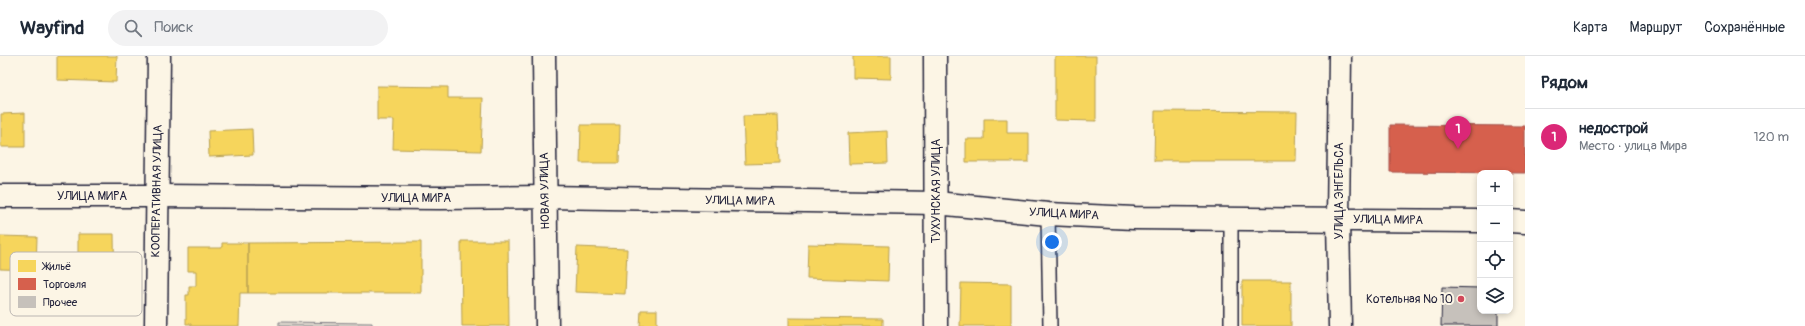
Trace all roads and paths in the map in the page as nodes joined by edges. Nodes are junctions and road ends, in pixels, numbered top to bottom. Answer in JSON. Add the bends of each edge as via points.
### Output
{"nodes":[{"id":1,"x":159,"y":56,"type":"edge"},
{"id":2,"x":544,"y":56,"type":"edge"},
{"id":3,"x":935,"y":56,"type":"edge"},
{"id":4,"x":1340,"y":56,"type":"edge"},
{"id":5,"x":0,"y":196,"type":"edge"},
{"id":6,"x":156,"y":196,"type":"junction"},
{"id":7,"x":545,"y":197,"type":"junction"},
{"id":8,"x":936,"y":203,"type":"junction"},
{"id":9,"x":1048,"y":214,"type":"junction"},
{"id":10,"x":1231,"y":219,"type":"junction"},
{"id":11,"x":1338,"y":219,"type":"junction"},
{"id":12,"x":1477,"y":221,"type":"edge"},
{"id":13,"x":1513,"y":221,"type":"edge"},
{"id":14,"x":1525,"y":222,"type":"edge"},
{"id":15,"x":156,"y":326,"type":"edge"},
{"id":16,"x":547,"y":326,"type":"edge"},
{"id":17,"x":936,"y":326,"type":"edge"},
{"id":18,"x":1050,"y":326,"type":"edge"},
{"id":19,"x":1231,"y":326,"type":"edge"},
{"id":20,"x":1340,"y":326,"type":"edge"}],
"edges":[{"from":1,"to":6,"type":"main road","name":"КООПЕРАТИВНАЯ УЛИЦА"},
{"from":2,"to":7,"type":"main road","name":"НОВАЯ УЛИЦА"},
{"from":3,"to":8,"type":"main road","name":"ТУХУНСКАЯ УЛИЦА"},
{"from":4,"to":11,"type":"main road","name":"УЛИЦА ЭНГЕЛЬСА"},
{"from":5,"to":6,"type":"main road","name":"УЛИЦА МИРА"},
{"from":6,"to":7,"type":"main road","name":"УЛИЦА МИРА"},
{"from":6,"to":15,"type":"main road","name":"КООПЕРАТИВНАЯ УЛИЦА"},
{"from":7,"to":8,"type":"main road","name":"УЛИЦА МИРА"},
{"from":7,"to":16,"type":"main road","name":"НОВАЯ УЛИЦА"},
{"from":8,"to":9,"type":"main road","name":"УЛИЦА МИРА"},
{"from":8,"to":17,"type":"main road","name":"ТУХУНСКАЯ УЛИЦА"},
{"from":9,"to":10,"type":"main road","name":"УЛИЦА МИРА"},
{"from":9,"to":18,"type":"lane"},
{"from":10,"to":11,"type":"main road","name":"УЛИЦА МИРА"},
{"from":10,"to":19,"type":"lane"},
{"from":11,"to":12,"type":"main road","name":"УЛИЦА МИРА"},
{"from":11,"to":20,"type":"main road","name":"УЛИЦА ЭНГЕЛЬСА"},
{"from":13,"to":14,"type":"main road"}]}
